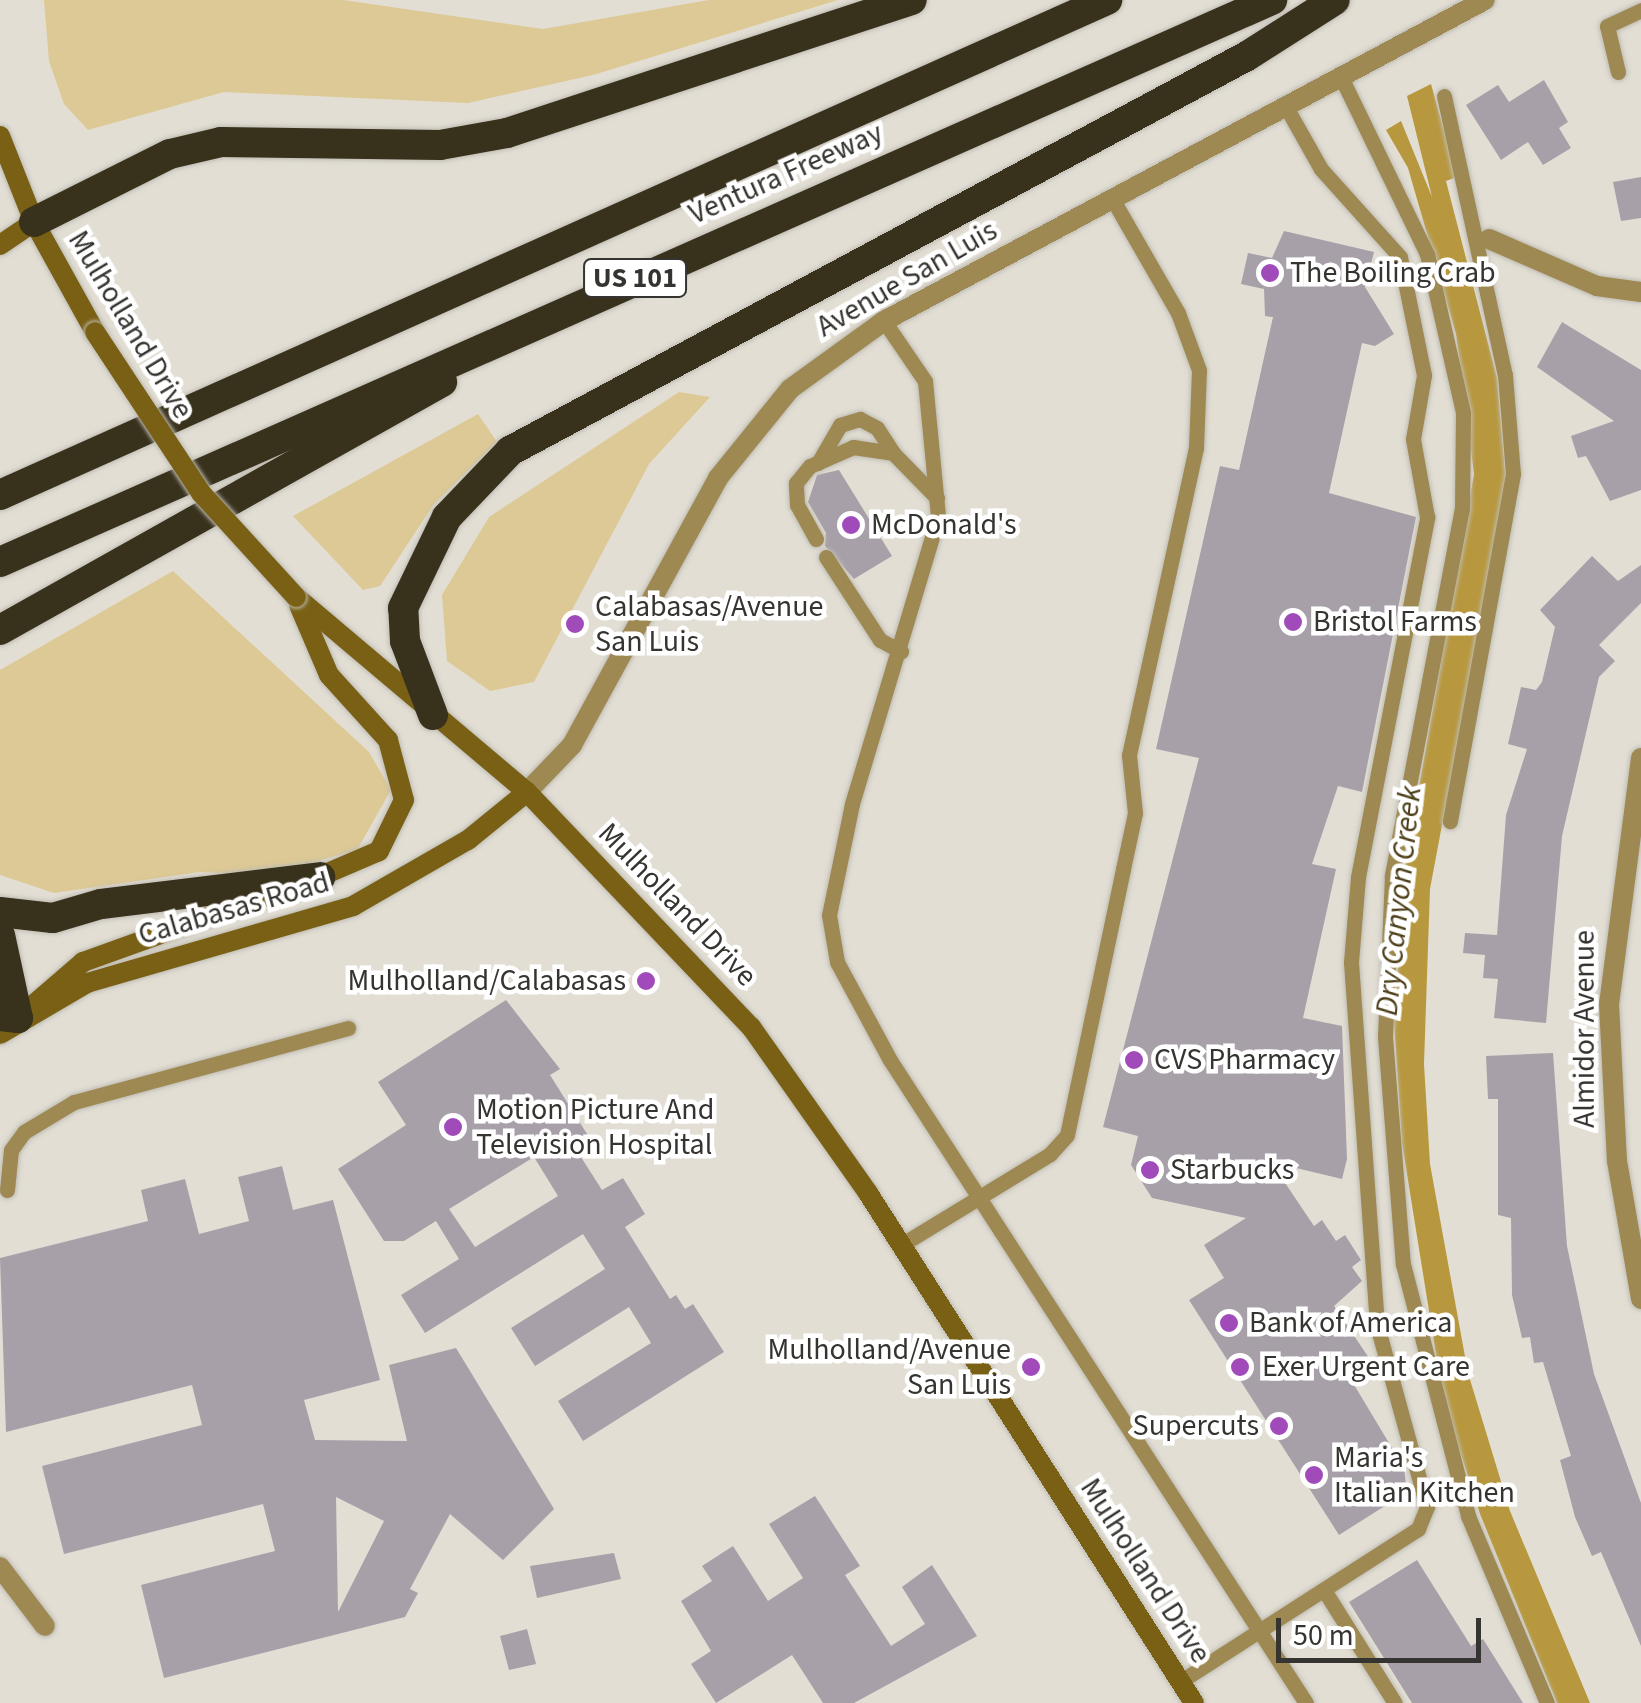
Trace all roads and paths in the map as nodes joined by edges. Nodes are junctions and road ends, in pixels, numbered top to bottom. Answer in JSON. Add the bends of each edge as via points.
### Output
{"nodes":[{"id":1,"x":912,"y":0,"type":"edge"},
{"id":2,"x":1107,"y":0,"type":"edge"},
{"id":3,"x":1272,"y":0,"type":"edge"},
{"id":4,"x":1335,"y":0,"type":"edge"},
{"id":5,"x":1486,"y":0,"type":"edge"},
{"id":6,"x":1641,"y":10,"type":"edge"},
{"id":7,"x":1618,"y":72,"type":"dead end"},
{"id":8,"x":1340,"y":77,"type":"junction"},
{"id":9,"x":1444,"y":96,"type":"dead end"},
{"id":10,"x":1286,"y":107,"type":"junction"},
{"id":11,"x":0,"y":136,"type":"edge"},
{"id":12,"x":1112,"y":198,"type":"junction"},
{"id":13,"x":34,"y":222,"type":"junction"},
{"id":14,"x":1489,"y":239,"type":"dead end"},
{"id":15,"x":0,"y":245,"type":"edge"},
{"id":16,"x":1641,"y":292,"type":"edge"},
{"id":17,"x":566,"y":308,"type":"junction"},
{"id":18,"x":884,"y":321,"type":"junction"},
{"id":19,"x":893,"y":453,"type":"junction"},
{"id":20,"x":818,"y":463,"type":"junction"},
{"id":21,"x":0,"y":495,"type":"edge"},
{"id":22,"x":937,"y":498,"type":"junction"},
{"id":23,"x":816,"y":539,"type":"dead end"},
{"id":24,"x":826,"y":557,"type":"dead end"},
{"id":25,"x":0,"y":562,"type":"edge"},
{"id":26,"x":296,"y":597,"type":"junction"},
{"id":27,"x":0,"y":630,"type":"edge"},
{"id":28,"x":901,"y":651,"type":"junction"},
{"id":29,"x":433,"y":715,"type":"junction"},
{"id":30,"x":1641,"y":758,"type":"edge"},
{"id":31,"x":527,"y":792,"type":"junction"},
{"id":32,"x":1450,"y":822,"type":"dead end"},
{"id":33,"x":320,"y":876,"type":"junction"},
{"id":34,"x":0,"y":912,"type":"edge"},
{"id":35,"x":0,"y":935,"type":"edge"},
{"id":36,"x":6,"y":1023,"type":"edge"},
{"id":37,"x":348,"y":1028,"type":"dead end"},
{"id":38,"x":7,"y":1190,"type":"dead end"},
{"id":39,"x":978,"y":1194,"type":"junction"},
{"id":40,"x":901,"y":1245,"type":"junction"},
{"id":41,"x":1641,"y":1299,"type":"edge"},
{"id":42,"x":0,"y":1566,"type":"edge"},
{"id":43,"x":1324,"y":1590,"type":"junction"},
{"id":44,"x":45,"y":1626,"type":"dead end"},
{"id":45,"x":1261,"y":1630,"type":"junction"},
{"id":46,"x":1181,"y":1681,"type":"junction"},
{"id":47,"x":1194,"y":1703,"type":"edge"},
{"id":48,"x":1306,"y":1703,"type":"edge"},
{"id":49,"x":1395,"y":1703,"type":"edge"},
{"id":50,"x":1547,"y":1703,"type":"edge"}],
"edges":[{"from":1,"to":13,"type":"highway","via":[[508,133],[440,144],[222,142],[170,154]]},
{"from":2,"to":21,"type":"highway","name":"Ventura Freeway","number":"US 101"},
{"from":3,"to":17,"type":"highway","name":"Ventura Freeway","number":"US 101"},
{"from":4,"to":29,"type":"highway","via":[[1248,56],[510,451],[446,517],[403,608],[405,640]]},
{"from":5,"to":8,"type":"street","name":"Avenue San Luis"},
{"from":6,"to":7,"type":"lane","via":[[1608,26]]},
{"from":8,"to":10,"type":"street","name":"Avenue San Luis"},
{"from":8,"to":50,"type":"lane","via":[[1427,254],[1463,413],[1462,508],[1406,779],[1391,893],[1386,1089],[1403,1264],[1468,1516]]},
{"from":9,"to":32,"type":"lane","via":[[1505,375],[1513,474]]},
{"from":10,"to":12,"type":"street","name":"Avenue San Luis"},
{"from":10,"to":43,"type":"lane","via":[[1322,170],[1406,274],[1424,375],[1414,455],[1428,504],[1358,878],[1351,962],[1377,1326],[1427,1507],[1418,1529]]},
{"from":11,"to":13,"type":"main road","name":"Mulholland Drive"},
{"from":12,"to":18,"type":"street","name":"Avenue San Luis"},
{"from":12,"to":39,"type":"lane","via":[[1194,348],[1196,448],[1135,714],[1128,755],[1135,813],[1072,1118],[1050,1154]]},
{"from":13,"to":15,"type":"main road"},
{"from":13,"to":26,"type":"main road","name":"Mulholland Drive","bridge":true,"via":[[95,332],[201,493]]},
{"from":14,"to":16,"type":"street","via":[[1597,286]]},
{"from":17,"to":25,"type":"highway","name":"Ventura Freeway","number":"US 101"},
{"from":17,"to":27,"type":"highway","via":[[274,482]]},
{"from":18,"to":22,"type":"lane","via":[[925,382]]},
{"from":18,"to":31,"type":"street","name":"Avenue San Luis","via":[[790,389],[755,426],[572,746]]},
{"from":19,"to":20,"type":"lane","via":[[853,447]]},
{"from":19,"to":20,"type":"lane","via":[[877,428],[860,419],[840,425]]},
{"from":19,"to":22,"type":"lane"},
{"from":20,"to":23,"type":"lane","via":[[796,483],[797,505]]},
{"from":22,"to":28,"type":"lane"},
{"from":24,"to":28,"type":"lane","via":[[880,640]]},
{"from":26,"to":29,"type":"main road","name":"Mulholland Drive"},
{"from":26,"to":33,"type":"main road","via":[[329,675],[388,740],[402,770],[397,826],[379,851]]},
{"from":28,"to":39,"type":"lane","via":[[869,731],[829,915],[837,962],[890,1060]]},
{"from":29,"to":31,"type":"main road","name":"Mulholland Drive"},
{"from":30,"to":41,"type":"street","name":"Almidor Avenue","via":[[1609,1004],[1617,1161]]},
{"from":31,"to":36,"type":"main road","name":"Calabasas Road","via":[[468,840],[353,906],[87,983]]},
{"from":31,"to":40,"type":"main road","name":"Mulholland Drive","via":[[751,1026]]},
{"from":33,"to":34,"type":"highway","via":[[101,904],[54,918]]},
{"from":33,"to":36,"type":"main road","via":[[83,962]]},
{"from":35,"to":36,"type":"highway"},
{"from":37,"to":38,"type":"lane","via":[[74,1102],[24,1132],[11,1150]]},
{"from":39,"to":40,"type":"lane"},
{"from":39,"to":45,"type":"lane"},
{"from":40,"to":46,"type":"main road","name":"Mulholland Drive"},
{"from":42,"to":44,"type":"street"},
{"from":43,"to":45,"type":"lane"},
{"from":43,"to":49,"type":"lane"},
{"from":45,"to":46,"type":"lane"},
{"from":45,"to":48,"type":"lane"},
{"from":46,"to":47,"type":"main road","name":"Mulholland Drive"}]}
